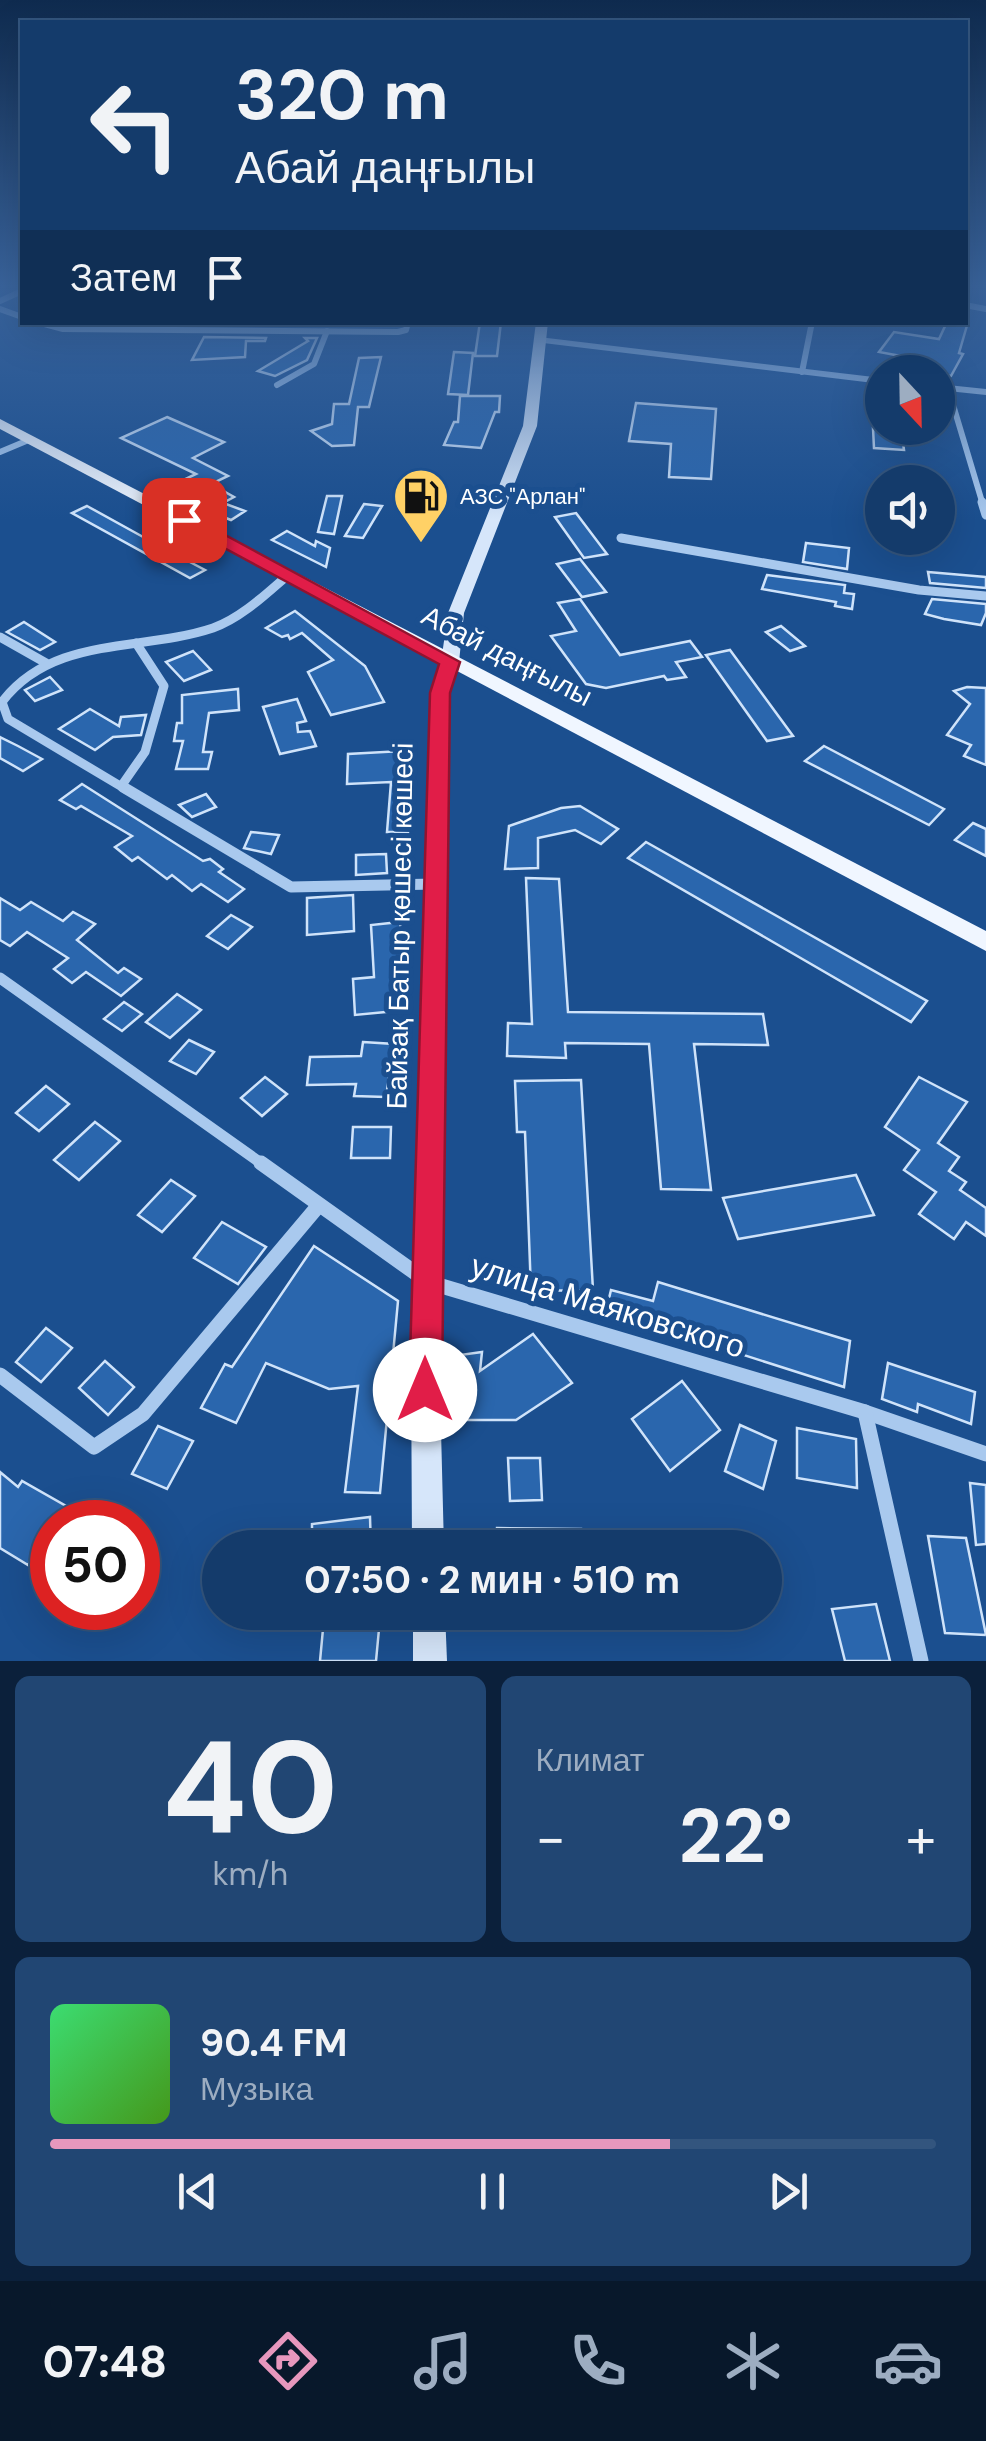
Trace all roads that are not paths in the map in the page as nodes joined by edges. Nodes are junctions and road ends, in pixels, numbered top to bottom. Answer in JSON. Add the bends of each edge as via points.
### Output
{"nodes":[{"id":1,"x":313,"y":365,"type":"edge"},
{"id":2,"x":536,"y":365,"type":"edge"},
{"id":3,"x":754,"y":365,"type":"edge"},
{"id":4,"x":803,"y":365,"type":"edge"},
{"id":5,"x":802,"y":372,"type":"junction"},
{"id":6,"x":865,"y":379,"type":"edge"},
{"id":7,"x":277,"y":385,"type":"dead end"},
{"id":8,"x":955,"y":389,"type":"edge"},
{"id":9,"x":986,"y":392,"type":"edge"},
{"id":10,"x":955,"y":423,"type":"edge"},
{"id":11,"x":0,"y":424,"type":"edge"},
{"id":12,"x":31,"y":439,"type":"junction"},
{"id":13,"x":0,"y":452,"type":"edge"},
{"id":14,"x":986,"y":514,"type":"edge"},
{"id":15,"x":621,"y":538,"type":"dead end"},
{"id":16,"x":288,"y":575,"type":"junction"},
{"id":17,"x":986,"y":596,"type":"edge"},
{"id":18,"x":0,"y":637,"type":"edge"},
{"id":19,"x":136,"y":643,"type":"junction"},
{"id":20,"x":450,"y":662,"type":"junction"},
{"id":21,"x":46,"y":663,"type":"junction"},
{"id":22,"x":122,"y":785,"type":"junction"},
{"id":23,"x":437,"y":884,"type":"junction"},
{"id":24,"x":986,"y":942,"type":"edge"},
{"id":25,"x":0,"y":978,"type":"edge"},
{"id":26,"x":318,"y":1205,"type":"junction"},
{"id":27,"x":428,"y":1282,"type":"junction"},
{"id":28,"x":0,"y":1375,"type":"edge"},
{"id":29,"x":865,"y":1412,"type":"junction"},
{"id":30,"x":986,"y":1454,"type":"edge"},
{"id":31,"x":428,"y":1530,"type":"edge"},
{"id":32,"x":429,"y":1630,"type":"edge"},
{"id":33,"x":430,"y":1661,"type":"edge"},
{"id":34,"x":921,"y":1661,"type":"edge"}],
"edges":[{"from":1,"to":7,"type":"street"},
{"from":2,"to":20,"type":"main road","name":"Байзақ Батыр қөшесі көшесі","via":[[530,426],[456,613]]},
{"from":3,"to":5,"type":"street"},
{"from":4,"to":5,"type":"street"},
{"from":5,"to":6,"type":"street"},
{"from":8,"to":9,"type":"street"},
{"from":10,"to":14,"type":"street"},
{"from":11,"to":12,"type":"main road","name":"Абай даңғылы"},
{"from":12,"to":13,"type":"street"},
{"from":12,"to":16,"type":"main road","name":"Абай даңғылы"},
{"from":15,"to":17,"type":"street"},
{"from":16,"to":19,"type":"street","via":[[216,627]]},
{"from":16,"to":20,"type":"main road","name":"Абай даңғылы"},
{"from":18,"to":21,"type":"street"},
{"from":19,"to":21,"type":"street"},
{"from":19,"to":22,"type":"street","via":[[164,686],[146,752]]},
{"from":20,"to":23,"type":"main road","name":"Байзақ Батыр қөшесі көшесі","via":[[440,693]]},
{"from":20,"to":24,"type":"main road","name":"Абай даңғылы"},
{"from":21,"to":22,"type":"street","via":[[10,686],[2,702],[8,719]]},
{"from":22,"to":23,"type":"street","via":[[291,887]]},
{"from":23,"to":27,"type":"main road","name":"Байзақ Батыр қөшесі көшесі"},
{"from":25,"to":26,"type":"street","name":"улица Маяковского"},
{"from":26,"to":27,"type":"street","name":"улица Маяковского"},
{"from":26,"to":28,"type":"street","via":[[143,1414],[94,1447]]},
{"from":27,"to":29,"type":"street","name":"улица Маяковского"},
{"from":27,"to":31,"type":"main road","name":"Байзақ Батыр қөшесі көшесі"},
{"from":29,"to":30,"type":"street","name":"улица Маяковского"},
{"from":29,"to":34,"type":"street"},
{"from":32,"to":33,"type":"main road"}]}
